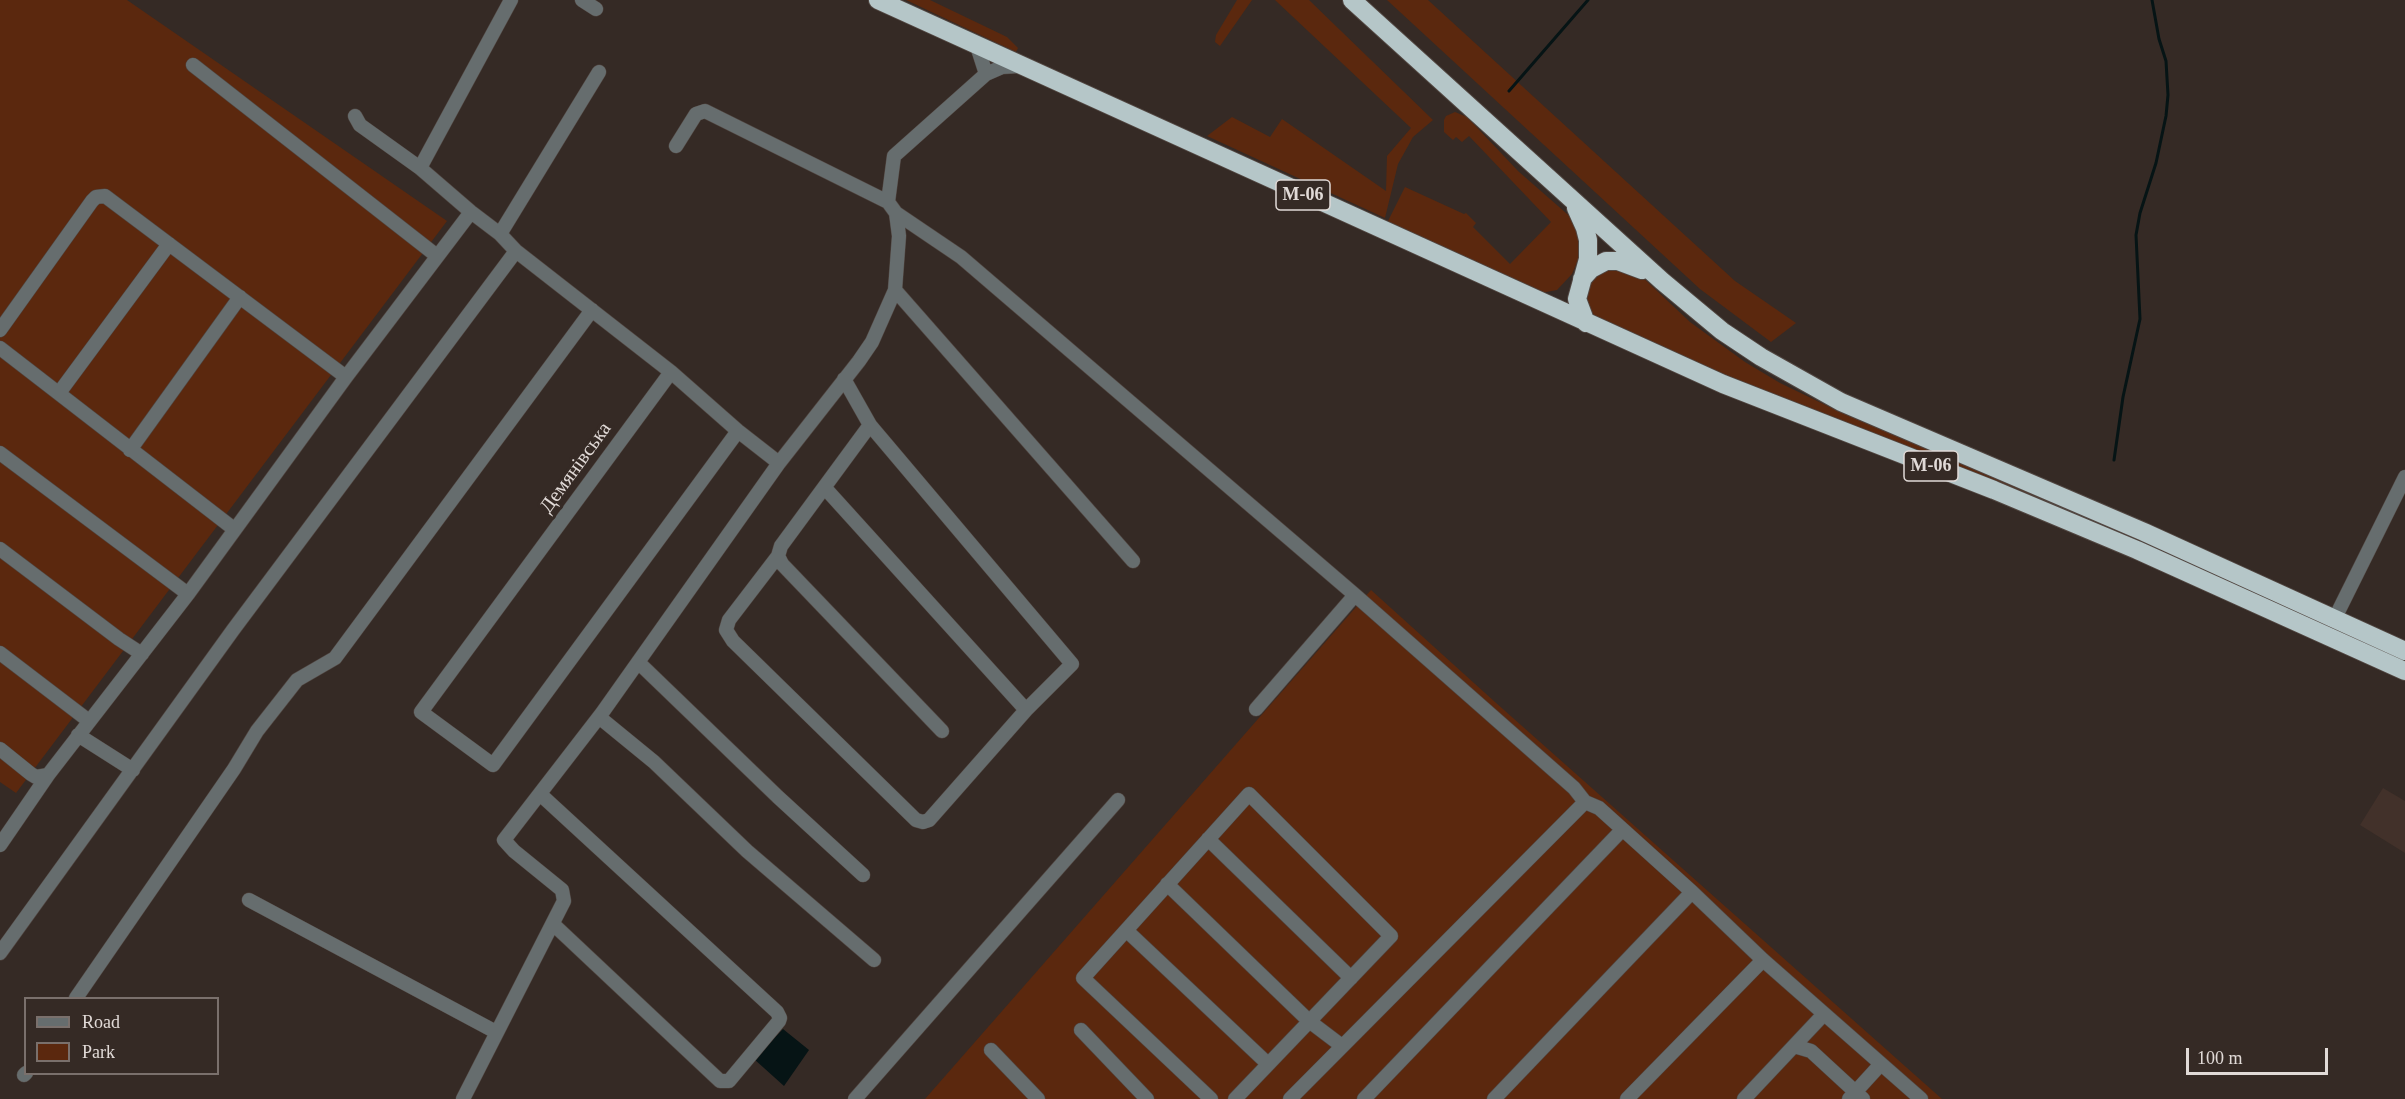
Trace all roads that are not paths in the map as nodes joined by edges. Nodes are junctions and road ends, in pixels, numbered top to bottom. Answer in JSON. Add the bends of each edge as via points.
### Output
{"nodes":[{"id":1,"x":511,"y":0,"type":"edge"},
{"id":2,"x":582,"y":0,"type":"edge"},
{"id":3,"x":878,"y":0,"type":"edge"},
{"id":4,"x":1352,"y":0,"type":"edge"},
{"id":5,"x":596,"y":9,"type":"dead end"},
{"id":6,"x":977,"y":46,"type":"junction"},
{"id":7,"x":193,"y":65,"type":"dead end"},
{"id":8,"x":1021,"y":66,"type":"junction"},
{"id":9,"x":599,"y":72,"type":"dead end"},
{"id":10,"x":986,"y":74,"type":"junction"},
{"id":11,"x":355,"y":116,"type":"dead end"},
{"id":12,"x":676,"y":146,"type":"dead end"},
{"id":13,"x":420,"y":168,"type":"junction"},
{"id":14,"x":1572,"y":199,"type":"junction"},
{"id":15,"x":892,"y":207,"type":"junction"},
{"id":16,"x":471,"y":212,"type":"junction"},
{"id":17,"x":500,"y":234,"type":"junction"},
{"id":18,"x":169,"y":244,"type":"junction"},
{"id":19,"x":516,"y":251,"type":"junction"},
{"id":20,"x":437,"y":256,"type":"junction"},
{"id":21,"x":1581,"y":280,"type":"junction"},
{"id":22,"x":1662,"y":281,"type":"junction"},
{"id":23,"x":895,"y":290,"type":"junction"},
{"id":24,"x":240,"y":297,"type":"junction"},
{"id":25,"x":592,"y":310,"type":"junction"},
{"id":26,"x":1586,"y":323,"type":"junction"},
{"id":27,"x":0,"y":330,"type":"edge"},
{"id":28,"x":0,"y":348,"type":"edge"},
{"id":29,"x":671,"y":372,"type":"junction"},
{"id":30,"x":346,"y":377,"type":"junction"},
{"id":31,"x":844,"y":379,"type":"junction"},
{"id":32,"x":60,"y":393,"type":"junction"},
{"id":33,"x":870,"y":425,"type":"junction"},
{"id":34,"x":738,"y":431,"type":"junction"},
{"id":35,"x":130,"y":450,"type":"junction"},
{"id":36,"x":0,"y":453,"type":"edge"},
{"id":37,"x":778,"y":463,"type":"junction"},
{"id":38,"x":2405,"y":477,"type":"edge"},
{"id":39,"x":825,"y":488,"type":"junction"},
{"id":40,"x":234,"y":529,"type":"junction"},
{"id":41,"x":0,"y":549,"type":"edge"},
{"id":42,"x":778,"y":556,"type":"junction"},
{"id":43,"x":1133,"y":561,"type":"dead end"},
{"id":44,"x":188,"y":594,"type":"junction"},
{"id":45,"x":1354,"y":595,"type":"junction"},
{"id":46,"x":2334,"y":620,"type":"junction"},
{"id":47,"x":2405,"y":651,"type":"edge"},
{"id":48,"x":0,"y":653,"type":"edge"},
{"id":49,"x":142,"y":654,"type":"junction"},
{"id":50,"x":638,"y":662,"type":"junction"},
{"id":51,"x":2405,"y":671,"type":"edge"},
{"id":52,"x":1256,"y":709,"type":"dead end"},
{"id":53,"x":1026,"y":710,"type":"junction"},
{"id":54,"x":600,"y":717,"type":"junction"},
{"id":55,"x":89,"y":721,"type":"junction"},
{"id":56,"x":942,"y":731,"type":"dead end"},
{"id":57,"x":78,"y":735,"type":"junction"},
{"id":58,"x":0,"y":749,"type":"edge"},
{"id":59,"x":133,"y":770,"type":"junction"},
{"id":60,"x":48,"y":775,"type":"junction"},
{"id":61,"x":540,"y":794,"type":"junction"},
{"id":62,"x":1118,"y":800,"type":"dead end"},
{"id":63,"x":1585,"y":802,"type":"junction"},
{"id":64,"x":1622,"y":830,"type":"junction"},
{"id":65,"x":1208,"y":839,"type":"junction"},
{"id":66,"x":0,"y":845,"type":"edge"},
{"id":67,"x":863,"y":875,"type":"dead end"},
{"id":68,"x":1167,"y":884,"type":"junction"},
{"id":69,"x":1692,"y":892,"type":"junction"},
{"id":70,"x":249,"y":900,"type":"dead end"},
{"id":71,"x":553,"y":924,"type":"junction"},
{"id":72,"x":1127,"y":931,"type":"junction"},
{"id":73,"x":0,"y":953,"type":"edge"},
{"id":74,"x":874,"y":960,"type":"dead end"},
{"id":75,"x":1763,"y":960,"type":"junction"},
{"id":76,"x":1351,"y":978,"type":"junction"},
{"id":77,"x":77,"y":997,"type":"edge"},
{"id":78,"x":1824,"y":1014,"type":"junction"},
{"id":79,"x":1309,"y":1022,"type":"junction"},
{"id":80,"x":1081,"y":1030,"type":"dead end"},
{"id":81,"x":496,"y":1032,"type":"junction"},
{"id":82,"x":1342,"y":1046,"type":"junction"},
{"id":83,"x":1794,"y":1046,"type":"junction"},
{"id":84,"x":991,"y":1050,"type":"dead end"},
{"id":85,"x":1268,"y":1064,"type":"junction"},
{"id":86,"x":1880,"y":1065,"type":"junction"},
{"id":87,"x":466,"y":1097,"type":"edge"},
{"id":88,"x":1856,"y":1097,"type":"edge"},
{"id":89,"x":855,"y":1099,"type":"edge"},
{"id":90,"x":1038,"y":1099,"type":"edge"},
{"id":91,"x":1147,"y":1099,"type":"edge"},
{"id":92,"x":1211,"y":1099,"type":"edge"},
{"id":93,"x":1235,"y":1099,"type":"edge"},
{"id":94,"x":1290,"y":1099,"type":"edge"},
{"id":95,"x":1364,"y":1099,"type":"edge"},
{"id":96,"x":1494,"y":1099,"type":"edge"},
{"id":97,"x":1627,"y":1099,"type":"edge"},
{"id":98,"x":1744,"y":1099,"type":"edge"},
{"id":99,"x":1921,"y":1099,"type":"edge"}],
"edges":[{"from":1,"to":13,"type":"street"},
{"from":2,"to":5,"type":"street"},
{"from":3,"to":6,"type":"highway","number":"М-06"},
{"from":4,"to":14,"type":"highway","number":"М-06"},
{"from":6,"to":8,"type":"highway","number":"М-06"},
{"from":6,"to":10,"type":"street"},
{"from":7,"to":20,"type":"street"},
{"from":8,"to":10,"type":"street","via":[[1002,67]]},
{"from":8,"to":26,"type":"highway","number":"М-06"},
{"from":9,"to":17,"type":"street"},
{"from":10,"to":15,"type":"street","via":[[894,156]]},
{"from":11,"to":13,"type":"street","via":[[360,124]]},
{"from":12,"to":15,"type":"street","via":[[696,114],[705,111]]},
{"from":13,"to":16,"type":"street"},
{"from":14,"to":21,"type":"highway","via":[[1588,240]]},
{"from":14,"to":22,"type":"highway","number":"М-06"},
{"from":15,"to":23,"type":"street","via":[[899,236]]},
{"from":15,"to":45,"type":"street","via":[[961,256]]},
{"from":16,"to":17,"type":"street"},
{"from":16,"to":20,"type":"street"},
{"from":17,"to":19,"type":"street"},
{"from":18,"to":24,"type":"street"},
{"from":18,"to":27,"type":"street","via":[[111,198],[96,197]]},
{"from":18,"to":32,"type":"street"},
{"from":19,"to":25,"type":"street"},
{"from":19,"to":59,"type":"street"},
{"from":20,"to":30,"type":"street"},
{"from":21,"to":22,"type":"highway","via":[[1598,264],[1618,261],[1632,264]]},
{"from":21,"to":26,"type":"highway","via":[[1577,299]]},
{"from":22,"to":46,"type":"highway","number":"М-06","via":[[1722,331],[1841,402],[2134,527]]},
{"from":23,"to":31,"type":"street","via":[[872,342]]},
{"from":23,"to":43,"type":"street"},
{"from":24,"to":30,"type":"street"},
{"from":24,"to":35,"type":"street"},
{"from":25,"to":29,"type":"street"},
{"from":25,"to":77,"type":"street","via":[[335,658],[297,680],[256,731]]},
{"from":26,"to":51,"type":"highway","number":"М-06","via":[[1723,384],[2115,540]]},
{"from":28,"to":32,"type":"street"},
{"from":29,"to":34,"type":"street"},
{"from":29,"to":34,"type":"street","name":"Демянівська","via":[[421,712],[494,765]]},
{"from":30,"to":40,"type":"street"},
{"from":31,"to":33,"type":"street"},
{"from":31,"to":37,"type":"street"},
{"from":32,"to":35,"type":"street"},
{"from":33,"to":39,"type":"street"},
{"from":33,"to":53,"type":"street","via":[[1072,664]]},
{"from":34,"to":37,"type":"street"},
{"from":35,"to":40,"type":"street"},
{"from":36,"to":44,"type":"street"},
{"from":37,"to":50,"type":"street"},
{"from":38,"to":46,"type":"street"},
{"from":39,"to":42,"type":"street","via":[[781,546]]},
{"from":39,"to":53,"type":"street"},
{"from":40,"to":44,"type":"street"},
{"from":41,"to":49,"type":"street"},
{"from":42,"to":53,"type":"street","via":[[729,620],[726,630],[916,820],[929,820]]},
{"from":42,"to":56,"type":"street"},
{"from":44,"to":49,"type":"street"},
{"from":45,"to":52,"type":"street"},
{"from":45,"to":63,"type":"street","via":[[1574,788]]},
{"from":46,"to":47,"type":"highway","number":"М-06"},
{"from":48,"to":55,"type":"street"},
{"from":49,"to":55,"type":"street"},
{"from":50,"to":54,"type":"street"},
{"from":50,"to":67,"type":"street"},
{"from":54,"to":61,"type":"street"},
{"from":54,"to":74,"type":"street"},
{"from":55,"to":57,"type":"street"},
{"from":57,"to":59,"type":"street"},
{"from":57,"to":60,"type":"street"},
{"from":58,"to":60,"type":"street","via":[[36,777]]},
{"from":59,"to":73,"type":"street"},
{"from":60,"to":66,"type":"street"},
{"from":61,"to":71,"type":"street","via":[[504,840],[562,890],[564,901]]},
{"from":61,"to":71,"type":"street","via":[[777,1012],[779,1021],[729,1081],[720,1081]]},
{"from":62,"to":89,"type":"street"},
{"from":63,"to":64,"type":"street","via":[[1599,808]]},
{"from":63,"to":82,"type":"street"},
{"from":64,"to":69,"type":"street"},
{"from":64,"to":95,"type":"street"},
{"from":65,"to":68,"type":"street"},
{"from":65,"to":76,"type":"street"},
{"from":65,"to":76,"type":"street","via":[[1249,794],[1391,936]]},
{"from":68,"to":72,"type":"street"},
{"from":68,"to":79,"type":"street"},
{"from":69,"to":75,"type":"street"},
{"from":69,"to":96,"type":"street"},
{"from":70,"to":81,"type":"street"},
{"from":71,"to":81,"type":"street"},
{"from":72,"to":85,"type":"street"},
{"from":72,"to":92,"type":"street","via":[[1083,978]]},
{"from":75,"to":78,"type":"street"},
{"from":75,"to":97,"type":"street"},
{"from":76,"to":79,"type":"street"},
{"from":78,"to":83,"type":"street"},
{"from":78,"to":86,"type":"street"},
{"from":79,"to":82,"type":"street"},
{"from":79,"to":85,"type":"street"},
{"from":80,"to":91,"type":"street"},
{"from":81,"to":87,"type":"street"},
{"from":82,"to":94,"type":"street"},
{"from":83,"to":88,"type":"street","via":[[1811,1051]]},
{"from":83,"to":98,"type":"street"},
{"from":84,"to":90,"type":"street"},
{"from":85,"to":93,"type":"street"},
{"from":86,"to":88,"type":"street"},
{"from":86,"to":99,"type":"street"}]}
